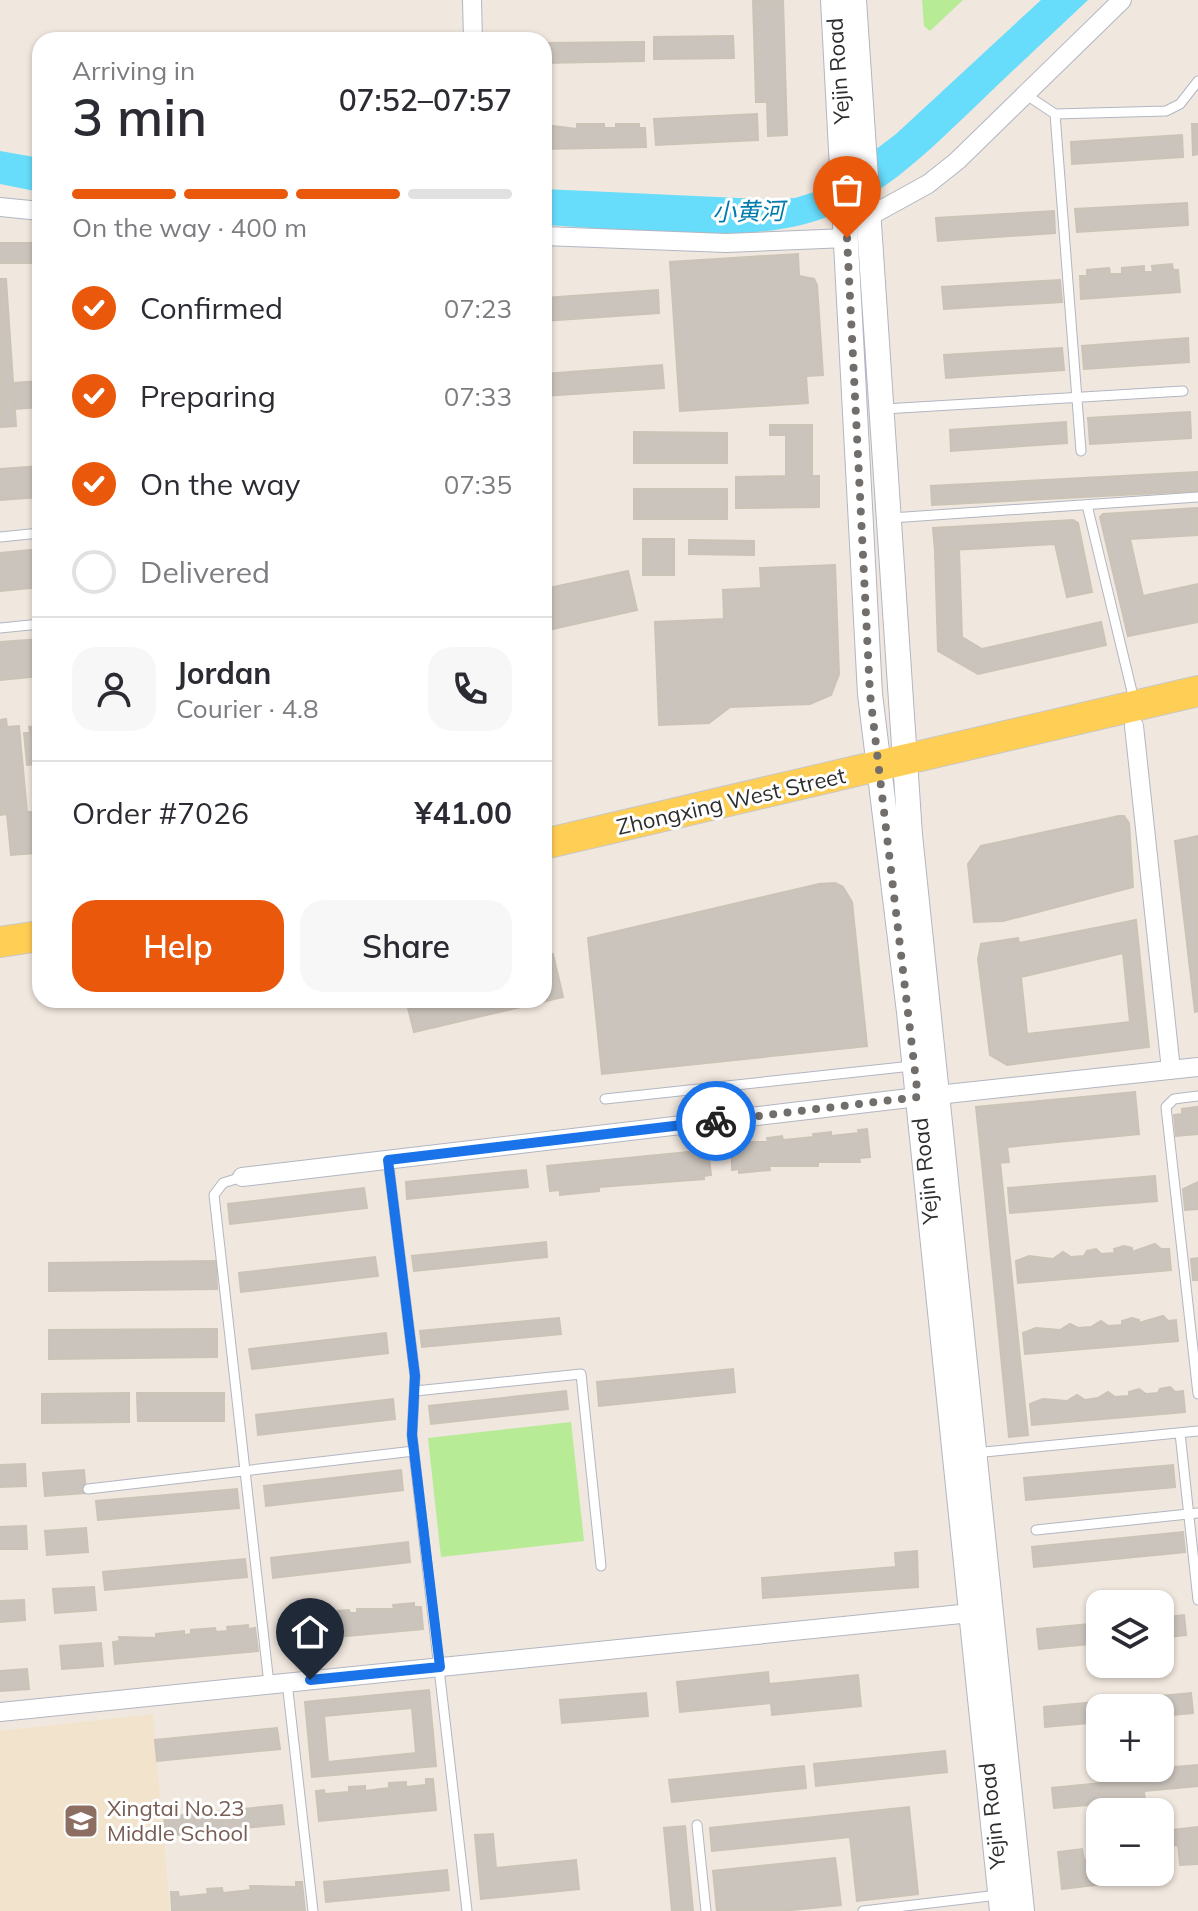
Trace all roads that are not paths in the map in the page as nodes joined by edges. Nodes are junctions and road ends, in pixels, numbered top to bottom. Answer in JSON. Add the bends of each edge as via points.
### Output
{"nodes":[{"id":1,"x":472,"y":0,"type":"edge"},
{"id":2,"x":833,"y":0,"type":"edge"},
{"id":3,"x":854,"y":0,"type":"edge"},
{"id":4,"x":1122,"y":0,"type":"edge"},
{"id":5,"x":473,"y":32,"type":"edge"},
{"id":6,"x":1198,"y":81,"type":"edge"},
{"id":7,"x":1025,"y":94,"type":"junction"},
{"id":8,"x":1055,"y":114,"type":"junction"},
{"id":9,"x":0,"y":207,"type":"edge"},
{"id":10,"x":32,"y":210,"type":"edge"},
{"id":11,"x":857,"y":218,"type":"junction"},
{"id":12,"x":552,"y":236,"type":"edge"},
{"id":13,"x":1183,"y":391,"type":"dead end"},
{"id":14,"x":1077,"y":397,"type":"junction"},
{"id":15,"x":881,"y":410,"type":"junction"},
{"id":16,"x":1081,"y":451,"type":"dead end"},
{"id":17,"x":1198,"y":497,"type":"edge"},
{"id":18,"x":1087,"y":505,"type":"junction"},
{"id":19,"x":888,"y":518,"type":"junction"},
{"id":20,"x":32,"y":534,"type":"edge"},
{"id":21,"x":0,"y":537,"type":"edge"},
{"id":22,"x":32,"y":625,"type":"edge"},
{"id":23,"x":0,"y":628,"type":"edge"},
{"id":24,"x":1198,"y":691,"type":"edge"},
{"id":25,"x":1198,"y":711,"type":"edge"},
{"id":26,"x":1135,"y":716,"type":"junction"},
{"id":27,"x":892,"y":773,"type":"junction"},
{"id":28,"x":552,"y":842,"type":"edge"},
{"id":29,"x":552,"y":862,"type":"edge"},
{"id":30,"x":32,"y":937,"type":"edge"},
{"id":31,"x":0,"y":942,"type":"edge"},
{"id":32,"x":32,"y":956,"type":"edge"},
{"id":33,"x":0,"y":961,"type":"edge"},
{"id":34,"x":914,"y":1066,"type":"junction"},
{"id":35,"x":1198,"y":1067,"type":"edge"},
{"id":36,"x":1171,"y":1070,"type":"junction"},
{"id":37,"x":928,"y":1096,"type":"junction"},
{"id":38,"x":1198,"y":1096,"type":"edge"},
{"id":39,"x":605,"y":1099,"type":"dead end"},
{"id":40,"x":388,"y":1160,"type":"junction"},
{"id":41,"x":242,"y":1177,"type":"joint"},
{"id":42,"x":415,"y":1391,"type":"junction"},
{"id":43,"x":1198,"y":1394,"type":"edge"},
{"id":44,"x":1198,"y":1431,"type":"edge"},
{"id":45,"x":1180,"y":1433,"type":"junction"},
{"id":46,"x":414,"y":1451,"type":"junction"},
{"id":47,"x":974,"y":1453,"type":"junction"},
{"id":48,"x":245,"y":1471,"type":"junction"},
{"id":49,"x":88,"y":1489,"type":"dead end"},
{"id":50,"x":1194,"y":1514,"type":"edge"},
{"id":51,"x":1036,"y":1530,"type":"dead end"},
{"id":52,"x":601,"y":1566,"type":"dead end"},
{"id":53,"x":1198,"y":1600,"type":"edge"},
{"id":54,"x":971,"y":1613,"type":"junction"},
{"id":55,"x":440,"y":1667,"type":"junction"},
{"id":56,"x":278,"y":1683,"type":"junction"},
{"id":57,"x":0,"y":1712,"type":"edge"},
{"id":58,"x":697,"y":1825,"type":"dead end"},
{"id":59,"x":1001,"y":1903,"type":"edge"},
{"id":60,"x":313,"y":1911,"type":"edge"},
{"id":61,"x":467,"y":1911,"type":"edge"},
{"id":62,"x":706,"y":1911,"type":"edge"},
{"id":63,"x":863,"y":1911,"type":"edge"},
{"id":64,"x":1022,"y":1911,"type":"edge"}],
"edges":[{"from":1,"to":5,"type":"street"},
{"from":2,"to":11,"type":"street","name":"Yejin Road","via":[[844,173]]},
{"from":3,"to":11,"type":"street","name":"Yejin Road","via":[[863,133]]},
{"from":4,"to":7,"type":"street"},
{"from":6,"to":8,"type":"lane","via":[[1180,104],[1166,111]]},
{"from":7,"to":8,"type":"lane"},
{"from":7,"to":11,"type":"street","via":[[928,184]]},
{"from":8,"to":14,"type":"lane"},
{"from":9,"to":10,"type":"street"},
{"from":11,"to":12,"type":"street","via":[[726,243]]},
{"from":11,"to":15,"type":"street","name":"Yejin Road"},
{"from":11,"to":27,"type":"street","name":"Yejin Road","via":[[870,694]]},
{"from":13,"to":14,"type":"lane"},
{"from":14,"to":15,"type":"lane"},
{"from":14,"to":16,"type":"lane"},
{"from":15,"to":19,"type":"street","name":"Yejin Road"},
{"from":17,"to":18,"type":"lane"},
{"from":18,"to":19,"type":"lane"},
{"from":18,"to":26,"type":"lane"},
{"from":19,"to":27,"type":"street","name":"Yejin Road"},
{"from":20,"to":21,"type":"lane"},
{"from":22,"to":23,"type":"lane"},
{"from":24,"to":26,"type":"main road","name":"Zhongxing West Street"},
{"from":25,"to":26,"type":"main road","name":"Zhongxing West Street"},
{"from":26,"to":27,"type":"main road","name":"Zhongxing West Street"},
{"from":26,"to":36,"type":"street"},
{"from":27,"to":28,"type":"main road","name":"Zhongxing West Street"},
{"from":27,"to":29,"type":"main road","name":"Zhongxing West Street"},
{"from":27,"to":34,"type":"street","name":"Yejin Road"},
{"from":27,"to":37,"type":"street","name":"Yejin Road"},
{"from":30,"to":31,"type":"main road"},
{"from":32,"to":33,"type":"main road"},
{"from":34,"to":37,"type":"street","name":"Yejin Road"},
{"from":34,"to":39,"type":"lane"},
{"from":35,"to":36,"type":"street"},
{"from":36,"to":37,"type":"street"},
{"from":37,"to":40,"type":"street"},
{"from":37,"to":47,"type":"street","name":"Yejin Road"},
{"from":37,"to":54,"type":"street","name":"Yejin Road"},
{"from":38,"to":43,"type":"lane","via":[[1174,1099],[1166,1107]]},
{"from":40,"to":41,"type":"street"},
{"from":40,"to":42,"type":"lane"},
{"from":41,"to":48,"type":"lane","via":[[223,1183],[214,1195]]},
{"from":42,"to":46,"type":"lane"},
{"from":42,"to":52,"type":"lane","via":[[581,1374]]},
{"from":44,"to":45,"type":"lane"},
{"from":45,"to":47,"type":"lane"},
{"from":45,"to":50,"type":"lane"},
{"from":46,"to":48,"type":"lane"},
{"from":46,"to":55,"type":"lane"},
{"from":47,"to":64,"type":"street","name":"Yejin Road"},
{"from":48,"to":49,"type":"lane"},
{"from":48,"to":56,"type":"lane"},
{"from":50,"to":51,"type":"lane"},
{"from":50,"to":53,"type":"lane"},
{"from":54,"to":55,"type":"street"},
{"from":54,"to":59,"type":"street","name":"Yejin Road"},
{"from":55,"to":56,"type":"street"},
{"from":55,"to":61,"type":"lane"},
{"from":56,"to":57,"type":"street"},
{"from":56,"to":60,"type":"lane"},
{"from":58,"to":62,"type":"lane"},
{"from":59,"to":63,"type":"lane"}]}
